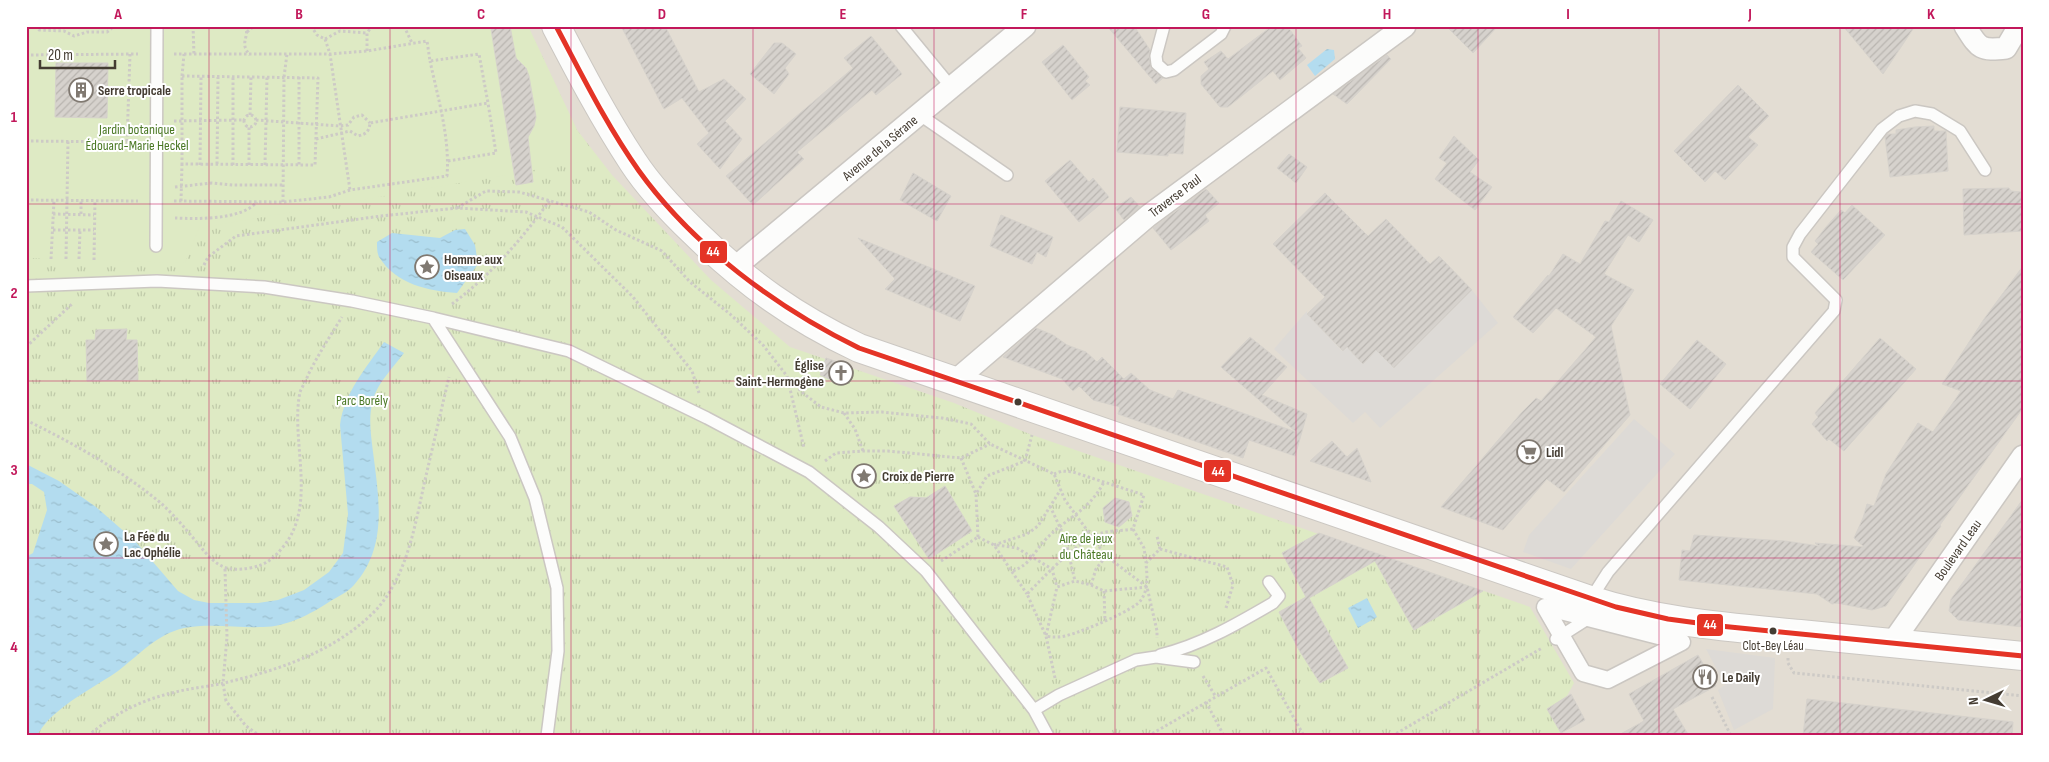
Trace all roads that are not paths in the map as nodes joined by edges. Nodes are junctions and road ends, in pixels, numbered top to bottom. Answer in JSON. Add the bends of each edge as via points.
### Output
{"nodes":[{"id":1,"x":157,"y":26,"type":"edge"},
{"id":2,"x":556,"y":26,"type":"edge"},
{"id":3,"x":901,"y":26,"type":"edge"},
{"id":4,"x":1025,"y":26,"type":"edge"},
{"id":5,"x":1164,"y":26,"type":"edge"},
{"id":6,"x":1225,"y":26,"type":"edge"},
{"id":7,"x":1405,"y":26,"type":"edge"},
{"id":8,"x":1965,"y":26,"type":"edge"},
{"id":9,"x":2019,"y":26,"type":"edge"},
{"id":10,"x":952,"y":88,"type":"junction"},
{"id":11,"x":920,"y":115,"type":"junction"},
{"id":12,"x":1985,"y":170,"type":"dead end"},
{"id":13,"x":1007,"y":175,"type":"dead end"},
{"id":14,"x":156,"y":246,"type":"dead end"},
{"id":15,"x":733,"y":269,"type":"junction"},
{"id":16,"x":26,"y":286,"type":"edge"},
{"id":17,"x":433,"y":318,"type":"junction"},
{"id":18,"x":956,"y":380,"type":"junction"},
{"id":19,"x":2023,"y":456,"type":"edge"},
{"id":20,"x":1269,"y":582,"type":"dead end"},
{"id":21,"x":1596,"y":608,"type":"junction"},
{"id":22,"x":1556,"y":639,"type":"junction"},
{"id":23,"x":1892,"y":643,"type":"junction"},
{"id":24,"x":1156,"y":656,"type":"junction"},
{"id":25,"x":2023,"y":656,"type":"edge"},
{"id":26,"x":1194,"y":662,"type":"road end"},
{"id":27,"x":1034,"y":710,"type":"junction"},
{"id":28,"x":547,"y":736,"type":"edge"},
{"id":29,"x":1048,"y":736,"type":"edge"}],
"edges":[{"from":1,"to":14,"type":"lane"},
{"from":2,"to":15,"type":"street","via":[[633,163],[680,220]]},
{"from":3,"to":10,"type":"lane"},
{"from":4,"to":10,"type":"street","name":"Avenue de la Sérane"},
{"from":5,"to":6,"type":"lane","via":[[1156,56],[1157,64],[1166,72],[1174,70],[1221,34]]},
{"from":7,"to":18,"type":"street","name":"Traverse Paul","via":[[1148,216]]},
{"from":8,"to":9,"type":"street","via":[[1978,46],[1989,50],[2006,48]]},
{"from":10,"to":11,"type":"street","name":"Avenue de la Sérane"},
{"from":11,"to":13,"type":"lane"},
{"from":11,"to":15,"type":"street","name":"Avenue de la Sérane"},
{"from":12,"to":21,"type":"lane","via":[[1960,130],[1932,114],[1915,111],[1899,116],[1882,129],[1793,247],[1796,262],[1836,300],[1834,311],[1608,572]]},
{"from":15,"to":18,"type":"street","via":[[786,310],[829,334],[859,348]]},
{"from":16,"to":17,"type":"lane","via":[[157,281],[264,287]]},
{"from":17,"to":27,"type":"lane","via":[[570,351],[809,472],[879,527],[926,571]]},
{"from":17,"to":28,"type":"lane","via":[[510,436],[535,498],[558,588],[558,652]]},
{"from":18,"to":21,"type":"street"},
{"from":19,"to":23,"type":"street","name":"Boulevard Leau"},
{"from":20,"to":24,"type":"lane","via":[[1278,596],[1273,603],[1185,649]]},
{"from":21,"to":22,"type":"lane"},
{"from":21,"to":22,"type":"street","via":[[1545,607]]},
{"from":21,"to":22,"type":"street","via":[[1682,642],[1608,680],[1583,673]]},
{"from":21,"to":23,"type":"street","via":[[1678,621]]},
{"from":23,"to":25,"type":"street"},
{"from":24,"to":26,"type":"lane"},
{"from":24,"to":27,"type":"lane","via":[[1136,660]]},
{"from":27,"to":29,"type":"lane"}]}
